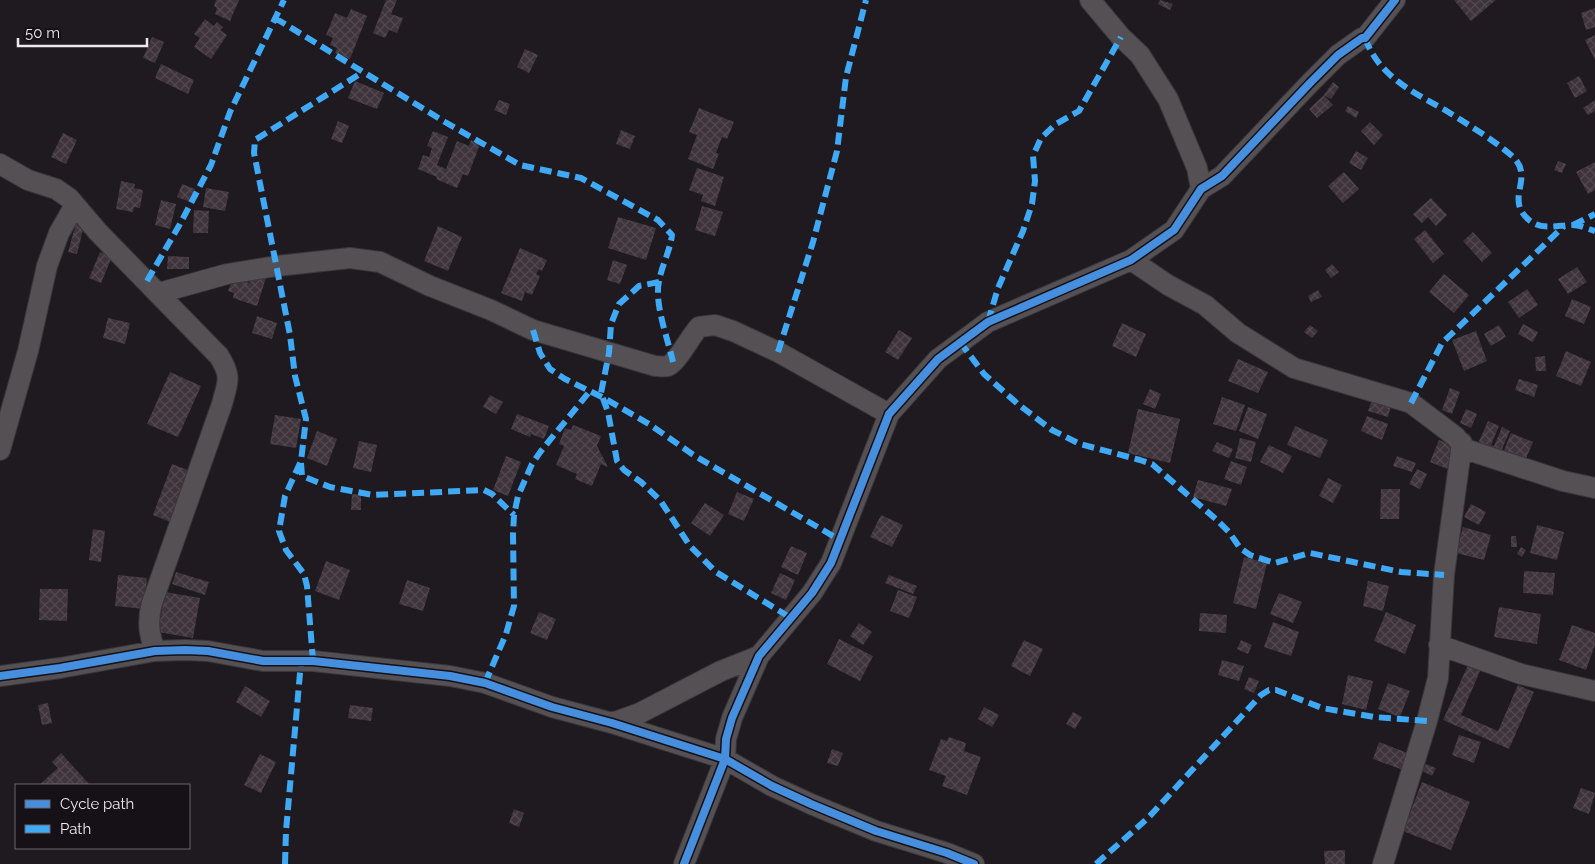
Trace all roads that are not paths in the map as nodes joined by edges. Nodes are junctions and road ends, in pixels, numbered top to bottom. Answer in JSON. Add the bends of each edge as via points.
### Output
{"nodes":[{"id":1,"x":1090,"y":0,"type":"edge"},
{"id":2,"x":1396,"y":0,"type":"edge"},
{"id":3,"x":0,"y":164,"type":"edge"},
{"id":4,"x":1201,"y":189,"type":"junction"},
{"id":5,"x":76,"y":205,"type":"junction"},
{"id":6,"x":1132,"y":260,"type":"junction"},
{"id":7,"x":159,"y":293,"type":"junction"},
{"id":8,"x":889,"y":414,"type":"junction"},
{"id":9,"x":1462,"y":443,"type":"junction"},
{"id":10,"x":0,"y":450,"type":"edge"},
{"id":11,"x":1595,"y":488,"type":"edge"},
{"id":12,"x":1439,"y":645,"type":"junction"},
{"id":13,"x":155,"y":651,"type":"junction"},
{"id":14,"x":759,"y":656,"type":"junction"},
{"id":15,"x":0,"y":676,"type":"edge"},
{"id":16,"x":1595,"y":691,"type":"edge"},
{"id":17,"x":612,"y":723,"type":"junction"},
{"id":18,"x":725,"y":759,"type":"junction"},
{"id":19,"x":684,"y":864,"type":"edge"},
{"id":20,"x":974,"y":864,"type":"edge"},
{"id":21,"x":1383,"y":864,"type":"edge"}],
"edges":[{"from":1,"to":4,"type":"street","via":[[1140,55],[1168,99],[1197,168]]},
{"from":2,"to":4,"type":"street","via":[[1365,38],[1338,55],[1222,176]]},
{"from":3,"to":5,"type":"street","via":[[28,180],[56,188]]},
{"from":4,"to":6,"type":"street","via":[[1174,230]]},
{"from":5,"to":7,"type":"street","via":[[98,232]]},
{"from":5,"to":10,"type":"street","via":[[59,233],[47,266],[28,351]]},
{"from":6,"to":8,"type":"street","via":[[988,322],[938,359]]},
{"from":6,"to":9,"type":"street","via":[[1205,305],[1238,333],[1294,368],[1412,403]]},
{"from":7,"to":8,"type":"street","via":[[227,274],[276,266],[350,258],[380,262],[533,330],[655,366],[666,367],[674,362],[699,327],[715,325],[778,352]]},
{"from":7,"to":13,"type":"street","via":[[219,356],[228,369],[228,380],[152,603],[148,623]]},
{"from":8,"to":14,"type":"street","via":[[831,563],[812,594]]},
{"from":9,"to":11,"type":"street","via":[[1465,449]]},
{"from":9,"to":12,"type":"street","via":[[1444,576]]},
{"from":12,"to":16,"type":"street","via":[[1521,674]]},
{"from":12,"to":21,"type":"street","via":[[1438,678]]},
{"from":13,"to":15,"type":"street"},
{"from":13,"to":17,"type":"street","via":[[208,650],[264,661],[313,661],[450,676],[485,683],[552,707]]},
{"from":14,"to":17,"type":"street","via":[[720,671],[640,713]]},
{"from":14,"to":18,"type":"street","via":[[732,718]]},
{"from":17,"to":18,"type":"street"},
{"from":18,"to":19,"type":"street"},
{"from":18,"to":20,"type":"street","via":[[811,804]]}]}
